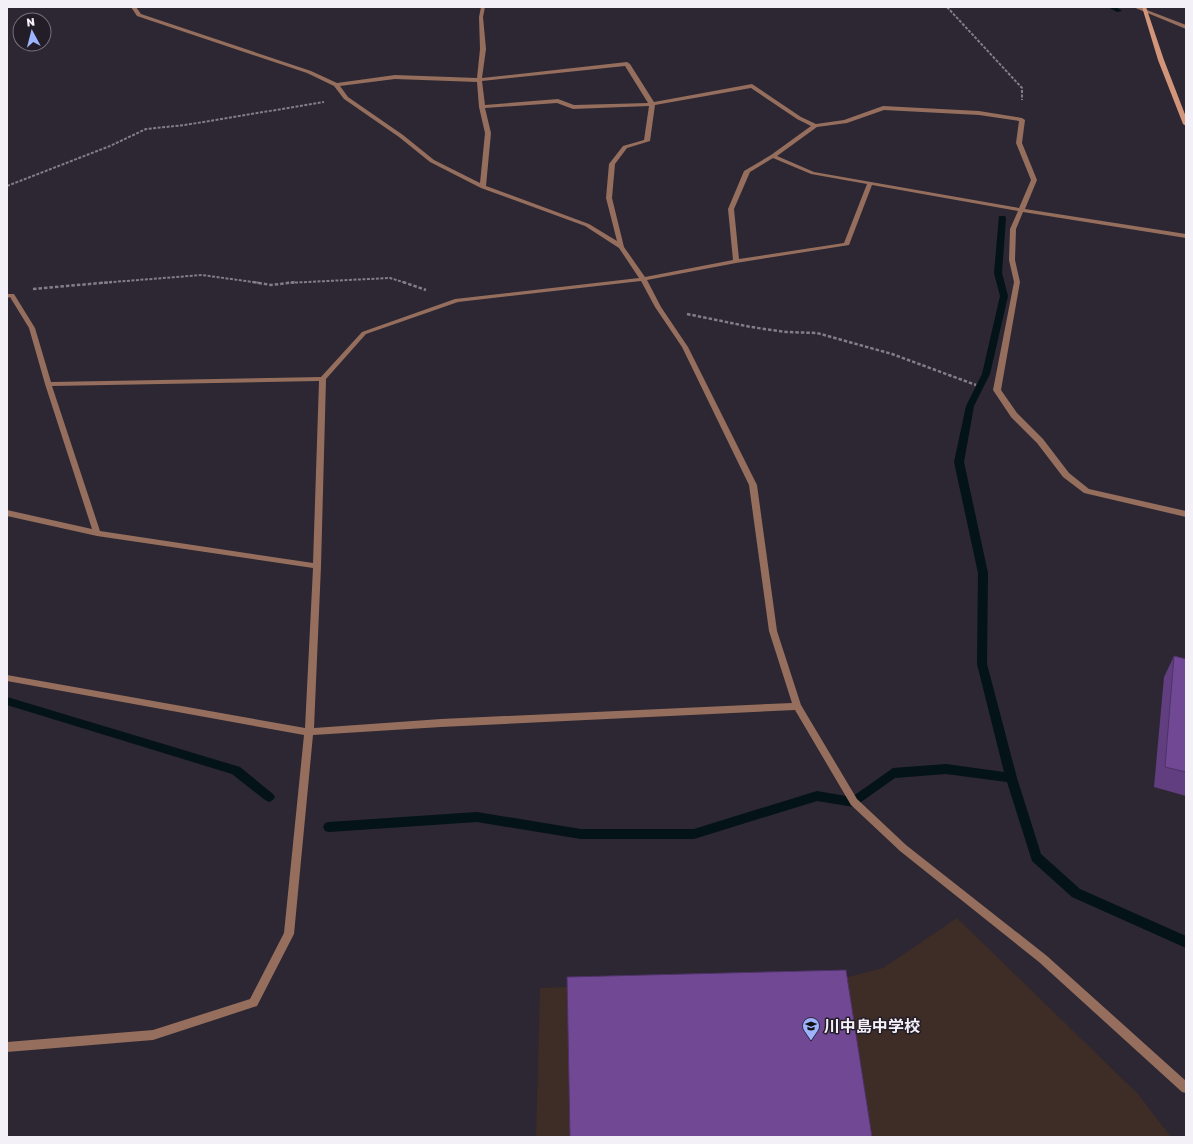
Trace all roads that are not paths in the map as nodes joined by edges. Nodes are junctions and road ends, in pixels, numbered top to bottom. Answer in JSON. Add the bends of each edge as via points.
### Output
{"nodes":[{"id":1,"x":133,"y":7,"type":"edge"},
{"id":2,"x":483,"y":7,"type":"edge"},
{"id":3,"x":1135,"y":7,"type":"edge"},
{"id":4,"x":1145,"y":9,"type":"edge"},
{"id":5,"x":1186,"y":27,"type":"edge"},
{"id":6,"x":479,"y":80,"type":"junction"},
{"id":7,"x":336,"y":85,"type":"junction"},
{"id":8,"x":652,"y":104,"type":"junction"},
{"id":9,"x":482,"y":107,"type":"junction"},
{"id":10,"x":1186,"y":124,"type":"edge"},
{"id":11,"x":815,"y":126,"type":"junction"},
{"id":12,"x":773,"y":156,"type":"junction"},
{"id":13,"x":870,"y":183,"type":"junction"},
{"id":14,"x":483,"y":187,"type":"junction"},
{"id":15,"x":1020,"y":210,"type":"junction"},
{"id":16,"x":1186,"y":236,"type":"edge"},
{"id":17,"x":620,"y":247,"type":"junction"},
{"id":18,"x":736,"y":261,"type":"junction"},
{"id":19,"x":643,"y":279,"type":"junction"},
{"id":20,"x":9,"y":296,"type":"edge"},
{"id":21,"x":322,"y":379,"type":"junction"},
{"id":22,"x":48,"y":384,"type":"junction"},
{"id":23,"x":7,"y":513,"type":"edge"},
{"id":24,"x":1186,"y":514,"type":"edge"},
{"id":25,"x":97,"y":533,"type":"junction"},
{"id":26,"x":317,"y":566,"type":"junction"},
{"id":27,"x":7,"y":678,"type":"edge"},
{"id":28,"x":797,"y":706,"type":"junction"},
{"id":29,"x":309,"y":732,"type":"junction"},
{"id":30,"x":7,"y":1047,"type":"edge"},
{"id":31,"x":1186,"y":1088,"type":"edge"}],
"edges":[{"from":1,"to":7,"type":"street","via":[[139,15],[309,72]]},
{"from":2,"to":6,"type":"street","via":[[483,49]]},
{"from":3,"to":4,"type":"street"},
{"from":4,"to":5,"type":"street"},
{"from":4,"to":10,"type":"street","via":[[1161,60]]},
{"from":6,"to":7,"type":"street","via":[[395,77]]},
{"from":6,"to":8,"type":"street","via":[[627,64]]},
{"from":6,"to":9,"type":"street"},
{"from":7,"to":14,"type":"street","via":[[346,98],[432,161]]},
{"from":8,"to":9,"type":"street","via":[[573,106],[558,101]]},
{"from":8,"to":11,"type":"street","via":[[752,86]]},
{"from":8,"to":17,"type":"street","via":[[647,141],[625,147],[612,164],[609,198]]},
{"from":9,"to":14,"type":"street","via":[[488,133]]},
{"from":11,"to":12,"type":"street"},
{"from":11,"to":15,"type":"street","via":[[845,122],[883,108],[979,113],[1022,120],[1019,143],[1034,180]]},
{"from":12,"to":13,"type":"street","via":[[813,173]]},
{"from":12,"to":18,"type":"street","via":[[747,171],[731,209]]},
{"from":13,"to":15,"type":"street"},
{"from":13,"to":18,"type":"street","via":[[847,244]]},
{"from":14,"to":17,"type":"street","via":[[587,225]]},
{"from":15,"to":16,"type":"street"},
{"from":15,"to":24,"type":"street","via":[[1013,229],[1012,260],[1017,282],[997,390],[1014,415],[1040,441],[1066,475],[1087,491]]},
{"from":17,"to":19,"type":"street"},
{"from":18,"to":19,"type":"street"},
{"from":19,"to":21,"type":"street","via":[[457,300],[364,333]]},
{"from":19,"to":28,"type":"street","via":[[685,347],[752,485],[773,630]]},
{"from":20,"to":22,"type":"street","via":[[32,328]]},
{"from":21,"to":22,"type":"street"},
{"from":21,"to":26,"type":"street"},
{"from":22,"to":25,"type":"street"},
{"from":23,"to":25,"type":"street"},
{"from":25,"to":26,"type":"street"},
{"from":26,"to":29,"type":"street"},
{"from":27,"to":29,"type":"street"},
{"from":28,"to":29,"type":"street"},
{"from":28,"to":31,"type":"street","via":[[854,802],[903,848],[1043,959]]},
{"from":29,"to":30,"type":"street","via":[[289,934],[253,1003],[152,1035]]}]}
